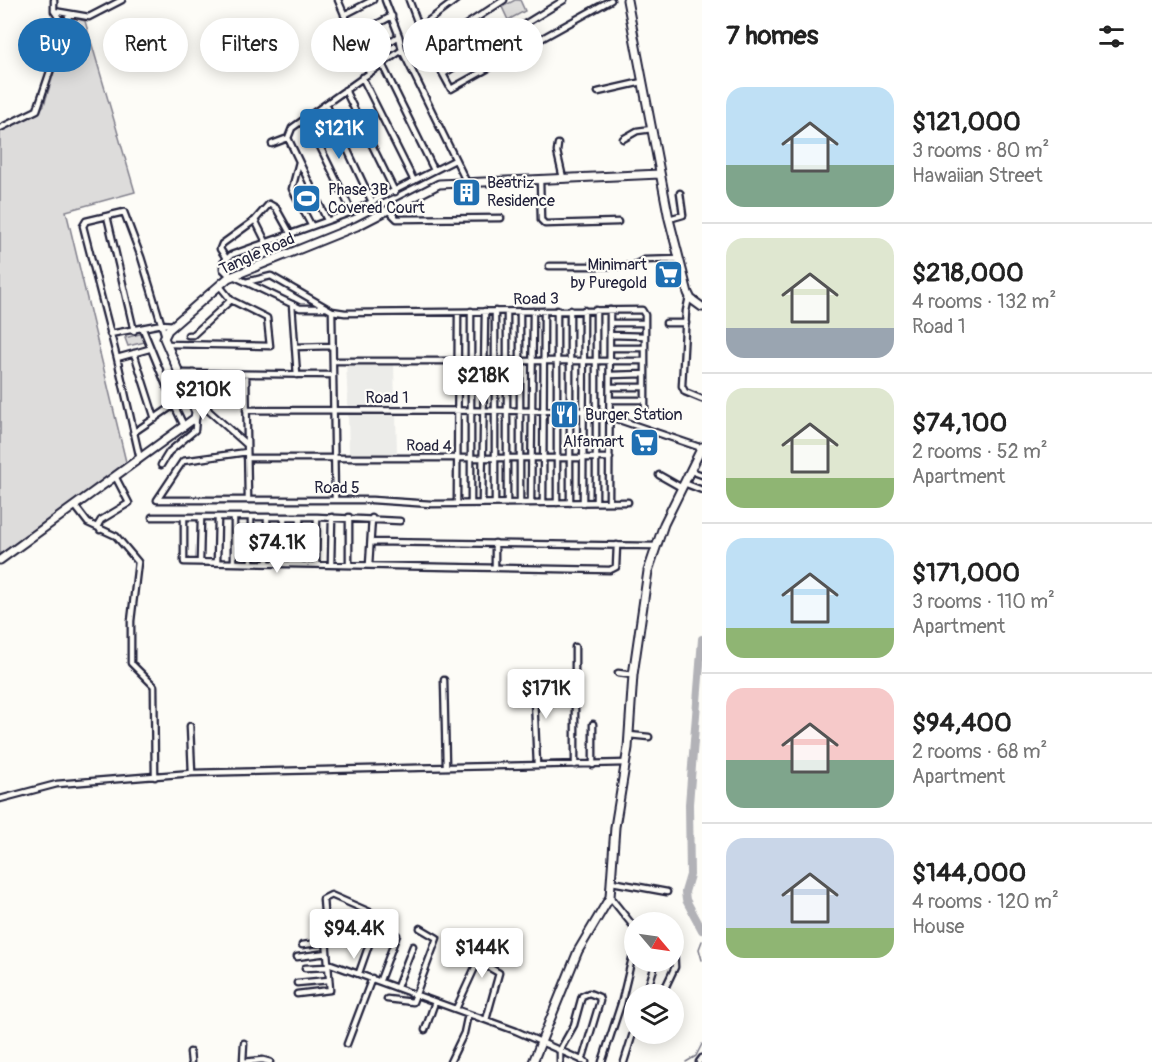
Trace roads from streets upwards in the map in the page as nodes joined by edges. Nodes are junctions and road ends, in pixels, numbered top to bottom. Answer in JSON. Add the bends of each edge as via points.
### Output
{"nodes":[{"id":1,"x":54,"y":0,"type":"edge"},
{"id":2,"x":105,"y":0,"type":"edge"},
{"id":3,"x":122,"y":0,"type":"edge"},
{"id":4,"x":338,"y":0,"type":"edge"},
{"id":5,"x":373,"y":0,"type":"edge"},
{"id":6,"x":385,"y":0,"type":"edge"},
{"id":7,"x":417,"y":0,"type":"edge"},
{"id":8,"x":456,"y":0,"type":"edge"},
{"id":9,"x":504,"y":0,"type":"edge"},
{"id":10,"x":564,"y":0,"type":"edge"},
{"id":11,"x":611,"y":0,"type":"edge"},
{"id":12,"x":627,"y":1,"type":"edge"},
{"id":13,"x":410,"y":2,"type":"edge"},
{"id":14,"x":110,"y":7,"type":"junction"},
{"id":15,"x":54,"y":11,"type":"junction"},
{"id":16,"x":69,"y":15,"type":"junction"},
{"id":17,"x":344,"y":15,"type":"junction"},
{"id":18,"x":392,"y":15,"type":"junction"},
{"id":19,"x":59,"y":18,"type":"edge"},
{"id":20,"x":68,"y":18,"type":"edge"},
{"id":21,"x":345,"y":18,"type":"edge"},
{"id":22,"x":387,"y":18,"type":"edge"},
{"id":23,"x":416,"y":18,"type":"edge"},
{"id":24,"x":432,"y":18,"type":"edge"},
{"id":25,"x":476,"y":18,"type":"edge"},
{"id":26,"x":399,"y":36,"type":"junction"},
{"id":27,"x":391,"y":41,"type":"edge"},
{"id":28,"x":402,"y":50,"type":"junction"},
{"id":29,"x":391,"y":58,"type":"edge"},
{"id":30,"x":50,"y":72,"type":"edge"},
{"id":31,"x":369,"y":72,"type":"edge"},
{"id":32,"x":386,"y":72,"type":"edge"},
{"id":33,"x":443,"y":74,"type":"joint"},
{"id":34,"x":362,"y":77,"type":"junction"},
{"id":35,"x":642,"y":82,"type":"junction"},
{"id":36,"x":345,"y":90,"type":"junction"},
{"id":37,"x":598,"y":92,"type":"dead end"},
{"id":38,"x":326,"y":104,"type":"junction"},
{"id":39,"x":306,"y":118,"type":"junction"},
{"id":40,"x":0,"y":128,"type":"edge"},
{"id":41,"x":652,"y":129,"type":"junction"},
{"id":42,"x":288,"y":138,"type":"junction"},
{"id":43,"x":623,"y":138,"type":"dead end"},
{"id":44,"x":272,"y":144,"type":"dead end"},
{"id":45,"x":558,"y":144,"type":"dead end"},
{"id":46,"x":455,"y":160,"type":"junction"},
{"id":47,"x":299,"y":161,"type":"junction"},
{"id":48,"x":434,"y":170,"type":"junction"},
{"id":49,"x":660,"y":174,"type":"junction"},
{"id":50,"x":564,"y":178,"type":"junction"},
{"id":51,"x":540,"y":179,"type":"junction"},
{"id":52,"x":414,"y":181,"type":"junction"},
{"id":53,"x":466,"y":181,"type":"junction"},
{"id":54,"x":395,"y":192,"type":"junction"},
{"id":55,"x":680,"y":194,"type":"dead end"},
{"id":56,"x":372,"y":202,"type":"junction"},
{"id":57,"x":389,"y":211,"type":"junction"},
{"id":58,"x":352,"y":212,"type":"junction"},
{"id":59,"x":107,"y":216,"type":"junction"},
{"id":60,"x":501,"y":219,"type":"dead end"},
{"id":61,"x":669,"y":219,"type":"junction"},
{"id":62,"x":255,"y":220,"type":"junction"},
{"id":63,"x":327,"y":220,"type":"junction"},
{"id":64,"x":618,"y":222,"type":"dead end"},
{"id":65,"x":311,"y":225,"type":"junction"},
{"id":66,"x":290,"y":233,"type":"junction"},
{"id":67,"x":266,"y":242,"type":"junction"},
{"id":68,"x":226,"y":258,"type":"junction"},
{"id":69,"x":680,"y":259,"type":"junction"},
{"id":70,"x":549,"y":266,"type":"dead end"},
{"id":71,"x":234,"y":276,"type":"junction"},
{"id":72,"x":246,"y":282,"type":"junction"},
{"id":73,"x":219,"y":285,"type":"junction"},
{"id":74,"x":689,"y":297,"type":"junction"},
{"id":75,"x":231,"y":300,"type":"junction"},
{"id":76,"x":292,"y":304,"type":"junction"},
{"id":77,"x":702,"y":307,"type":"edge"},
{"id":78,"x":326,"y":308,"type":"junction"},
{"id":79,"x":557,"y":310,"type":"junction"},
{"id":80,"x":570,"y":310,"type":"junction"},
{"id":81,"x":584,"y":310,"type":"junction"},
{"id":82,"x":596,"y":310,"type":"junction"},
{"id":83,"x":610,"y":310,"type":"junction"},
{"id":84,"x":332,"y":311,"type":"junction"},
{"id":85,"x":471,"y":311,"type":"junction"},
{"id":86,"x":484,"y":311,"type":"junction"},
{"id":87,"x":495,"y":311,"type":"junction"},
{"id":88,"x":520,"y":311,"type":"junction"},
{"id":89,"x":533,"y":311,"type":"junction"},
{"id":90,"x":544,"y":311,"type":"junction"},
{"id":91,"x":458,"y":312,"type":"junction"},
{"id":92,"x":507,"y":312,"type":"junction"},
{"id":93,"x":645,"y":322,"type":"junction"},
{"id":94,"x":610,"y":323,"type":"junction"},
{"id":95,"x":666,"y":323,"type":"dead end"},
{"id":96,"x":686,"y":323,"type":"junction"},
{"id":97,"x":162,"y":324,"type":"junction"},
{"id":98,"x":174,"y":325,"type":"junction"},
{"id":99,"x":142,"y":329,"type":"junction"},
{"id":100,"x":134,"y":331,"type":"junction"},
{"id":101,"x":110,"y":334,"type":"junction"},
{"id":102,"x":188,"y":335,"type":"dead end"},
{"id":103,"x":610,"y":335,"type":"junction"},
{"id":104,"x":645,"y":336,"type":"junction"},
{"id":105,"x":165,"y":340,"type":"junction"},
{"id":106,"x":295,"y":346,"type":"junction"},
{"id":107,"x":332,"y":346,"type":"junction"},
{"id":108,"x":610,"y":348,"type":"junction"},
{"id":109,"x":644,"y":348,"type":"junction"},
{"id":110,"x":149,"y":349,"type":"junction"},
{"id":111,"x":134,"y":353,"type":"junction"},
{"id":112,"x":678,"y":356,"type":"dead end"},
{"id":113,"x":685,"y":356,"type":"junction"},
{"id":114,"x":117,"y":358,"type":"junction"},
{"id":115,"x":458,"y":359,"type":"junction"},
{"id":116,"x":470,"y":360,"type":"junction"},
{"id":117,"x":484,"y":360,"type":"junction"},
{"id":118,"x":495,"y":360,"type":"junction"},
{"id":119,"x":507,"y":360,"type":"junction"},
{"id":120,"x":519,"y":360,"type":"junction"},
{"id":121,"x":532,"y":360,"type":"junction"},
{"id":122,"x":544,"y":360,"type":"junction"},
{"id":123,"x":556,"y":360,"type":"junction"},
{"id":124,"x":570,"y":360,"type":"junction"},
{"id":125,"x":583,"y":360,"type":"junction"},
{"id":126,"x":333,"y":361,"type":"junction"},
{"id":127,"x":596,"y":361,"type":"junction"},
{"id":128,"x":610,"y":361,"type":"junction"},
{"id":129,"x":645,"y":361,"type":"junction"},
{"id":130,"x":184,"y":373,"type":"dead end"},
{"id":131,"x":193,"y":373,"type":"junction"},
{"id":132,"x":246,"y":374,"type":"junction"},
{"id":133,"x":644,"y":374,"type":"junction"},
{"id":134,"x":297,"y":375,"type":"junction"},
{"id":135,"x":333,"y":375,"type":"junction"},
{"id":136,"x":610,"y":375,"type":"junction"},
{"id":137,"x":610,"y":387,"type":"junction"},
{"id":138,"x":644,"y":387,"type":"junction"},
{"id":139,"x":702,"y":399,"type":"edge"},
{"id":140,"x":610,"y":400,"type":"junction"},
{"id":141,"x":645,"y":400,"type":"junction"},
{"id":142,"x":174,"y":405,"type":"junction"},
{"id":143,"x":645,"y":408,"type":"dead end"},
{"id":144,"x":246,"y":410,"type":"junction"},
{"id":145,"x":334,"y":410,"type":"junction"},
{"id":146,"x":458,"y":410,"type":"junction"},
{"id":147,"x":471,"y":410,"type":"junction"},
{"id":148,"x":482,"y":410,"type":"junction"},
{"id":149,"x":544,"y":410,"type":"junction"},
{"id":150,"x":556,"y":410,"type":"junction"},
{"id":151,"x":494,"y":411,"type":"junction"},
{"id":152,"x":507,"y":411,"type":"junction"},
{"id":153,"x":520,"y":411,"type":"junction"},
{"id":154,"x":531,"y":411,"type":"junction"},
{"id":155,"x":571,"y":411,"type":"junction"},
{"id":156,"x":584,"y":411,"type":"junction"},
{"id":157,"x":597,"y":412,"type":"junction"},
{"id":158,"x":610,"y":416,"type":"junction"},
{"id":159,"x":196,"y":417,"type":"junction"},
{"id":160,"x":155,"y":419,"type":"junction"},
{"id":161,"x":182,"y":427,"type":"junction"},
{"id":162,"x":134,"y":433,"type":"junction"},
{"id":163,"x":189,"y":435,"type":"junction"},
{"id":164,"x":246,"y":444,"type":"junction"},
{"id":165,"x":702,"y":447,"type":"edge"},
{"id":166,"x":247,"y":455,"type":"junction"},
{"id":167,"x":570,"y":457,"type":"junction"},
{"id":168,"x":335,"y":458,"type":"junction"},
{"id":169,"x":456,"y":458,"type":"junction"},
{"id":170,"x":482,"y":458,"type":"junction"},
{"id":171,"x":495,"y":458,"type":"junction"},
{"id":172,"x":508,"y":458,"type":"junction"},
{"id":173,"x":520,"y":458,"type":"junction"},
{"id":174,"x":532,"y":458,"type":"junction"},
{"id":175,"x":544,"y":458,"type":"junction"},
{"id":176,"x":557,"y":458,"type":"junction"},
{"id":177,"x":584,"y":458,"type":"junction"},
{"id":178,"x":596,"y":458,"type":"junction"},
{"id":179,"x":610,"y":458,"type":"junction"},
{"id":180,"x":140,"y":459,"type":"junction"},
{"id":181,"x":470,"y":459,"type":"junction"},
{"id":182,"x":161,"y":465,"type":"dead end"},
{"id":183,"x":691,"y":471,"type":"junction"},
{"id":184,"x":659,"y":475,"type":"dead end"},
{"id":185,"x":702,"y":475,"type":"edge"},
{"id":186,"x":115,"y":476,"type":"junction"},
{"id":187,"x":683,"y":485,"type":"junction"},
{"id":188,"x":702,"y":490,"type":"edge"},
{"id":189,"x":248,"y":500,"type":"junction"},
{"id":190,"x":335,"y":500,"type":"junction"},
{"id":191,"x":609,"y":501,"type":"junction"},
{"id":192,"x":457,"y":502,"type":"junction"},
{"id":193,"x":471,"y":502,"type":"junction"},
{"id":194,"x":495,"y":502,"type":"junction"},
{"id":195,"x":531,"y":502,"type":"junction"},
{"id":196,"x":543,"y":502,"type":"junction"},
{"id":197,"x":596,"y":502,"type":"junction"},
{"id":198,"x":628,"y":502,"type":"dead end"},
{"id":199,"x":482,"y":503,"type":"junction"},
{"id":200,"x":507,"y":503,"type":"junction"},
{"id":201,"x":520,"y":503,"type":"junction"},
{"id":202,"x":556,"y":503,"type":"junction"},
{"id":203,"x":570,"y":503,"type":"junction"},
{"id":204,"x":583,"y":503,"type":"junction"},
{"id":205,"x":75,"y":506,"type":"junction"},
{"id":206,"x":267,"y":517,"type":"junction"},
{"id":207,"x":284,"y":517,"type":"junction"},
{"id":208,"x":300,"y":517,"type":"junction"},
{"id":209,"x":317,"y":517,"type":"junction"},
{"id":210,"x":332,"y":517,"type":"junction"},
{"id":211,"x":349,"y":517,"type":"junction"},
{"id":212,"x":152,"y":518,"type":"dead end"},
{"id":213,"x":184,"y":518,"type":"junction"},
{"id":214,"x":201,"y":518,"type":"junction"},
{"id":215,"x":218,"y":518,"type":"junction"},
{"id":216,"x":234,"y":518,"type":"junction"},
{"id":217,"x":251,"y":518,"type":"junction"},
{"id":218,"x":372,"y":518,"type":"junction"},
{"id":219,"x":400,"y":521,"type":"dead end"},
{"id":220,"x":100,"y":530,"type":"junction"},
{"id":221,"x":372,"y":542,"type":"junction"},
{"id":222,"x":495,"y":543,"type":"junction"},
{"id":223,"x":617,"y":545,"type":"junction"},
{"id":224,"x":655,"y":546,"type":"junction"},
{"id":225,"x":0,"y":560,"type":"edge"},
{"id":226,"x":200,"y":562,"type":"junction"},
{"id":227,"x":217,"y":562,"type":"junction"},
{"id":228,"x":234,"y":563,"type":"junction"},
{"id":229,"x":250,"y":563,"type":"junction"},
{"id":230,"x":267,"y":563,"type":"junction"},
{"id":231,"x":284,"y":563,"type":"junction"},
{"id":232,"x":300,"y":563,"type":"junction"},
{"id":233,"x":316,"y":564,"type":"junction"},
{"id":234,"x":331,"y":564,"type":"junction"},
{"id":235,"x":349,"y":565,"type":"junction"},
{"id":236,"x":369,"y":565,"type":"junction"},
{"id":237,"x":495,"y":566,"type":"junction"},
{"id":238,"x":575,"y":647,"type":"dead end"},
{"id":239,"x":618,"y":673,"type":"dead end"},
{"id":240,"x":536,"y":675,"type":"dead end"},
{"id":241,"x":633,"y":675,"type":"junction"},
{"id":242,"x":444,"y":680,"type":"dead end"},
{"id":243,"x":593,"y":724,"type":"dead end"},
{"id":244,"x":190,"y":726,"type":"dead end"},
{"id":245,"x":629,"y":735,"type":"junction"},
{"id":246,"x":649,"y":737,"type":"dead end"},
{"id":247,"x":626,"y":763,"type":"junction"},
{"id":248,"x":537,"y":765,"type":"junction"},
{"id":249,"x":575,"y":765,"type":"junction"},
{"id":250,"x":592,"y":765,"type":"junction"},
{"id":251,"x":446,"y":766,"type":"junction"},
{"id":252,"x":192,"y":773,"type":"junction"},
{"id":253,"x":155,"y":777,"type":"junction"},
{"id":254,"x":0,"y":798,"type":"edge"},
{"id":255,"x":612,"y":882,"type":"junction"},
{"id":256,"x":667,"y":892,"type":"dead end"},
{"id":257,"x":610,"y":897,"type":"junction"},
{"id":258,"x":624,"y":914,"type":"edge"},
{"id":259,"x":420,"y":928,"type":"dead end"},
{"id":260,"x":397,"y":935,"type":"dead end"},
{"id":261,"x":326,"y":942,"type":"junction"},
{"id":262,"x":302,"y":945,"type":"dead end"},
{"id":263,"x":413,"y":946,"type":"dead end"},
{"id":264,"x":327,"y":953,"type":"junction"},
{"id":265,"x":470,"y":955,"type":"dead end"},
{"id":266,"x":297,"y":957,"type":"dead end"},
{"id":267,"x":478,"y":961,"type":"junction"},
{"id":268,"x":328,"y":965,"type":"junction"},
{"id":269,"x":305,"y":968,"type":"dead end"},
{"id":270,"x":629,"y":972,"type":"edge"},
{"id":271,"x":359,"y":973,"type":"junction"},
{"id":272,"x":372,"y":978,"type":"junction"},
{"id":273,"x":329,"y":980,"type":"junction"},
{"id":274,"x":380,"y":980,"type":"junction"},
{"id":275,"x":297,"y":983,"type":"dead end"},
{"id":276,"x":397,"y":987,"type":"junction"},
{"id":277,"x":297,"y":994,"type":"dead end"},
{"id":278,"x":416,"y":994,"type":"junction"},
{"id":279,"x":387,"y":999,"type":"dead end"},
{"id":280,"x":435,"y":1002,"type":"junction"},
{"id":281,"x":456,"y":1009,"type":"junction"},
{"id":282,"x":468,"y":1014,"type":"junction"},
{"id":283,"x":486,"y":1020,"type":"junction"},
{"id":284,"x":425,"y":1030,"type":"dead end"},
{"id":285,"x":244,"y":1043,"type":"dead end"},
{"id":286,"x":543,"y":1043,"type":"junction"},
{"id":287,"x":346,"y":1044,"type":"dead end"},
{"id":288,"x":630,"y":1044,"type":"edge"},
{"id":289,"x":560,"y":1050,"type":"junction"},
{"id":290,"x":190,"y":1052,"type":"dead end"},
{"id":291,"x":583,"y":1061,"type":"edge"},
{"id":292,"x":191,"y":1062,"type":"edge"},
{"id":293,"x":243,"y":1062,"type":"edge"},
{"id":294,"x":270,"y":1062,"type":"edge"},
{"id":295,"x":450,"y":1062,"type":"edge"},
{"id":296,"x":533,"y":1062,"type":"edge"},
{"id":297,"x":560,"y":1062,"type":"edge"},
{"id":298,"x":602,"y":1062,"type":"edge"},
{"id":299,"x":624,"y":1062,"type":"edge"}],
"edges":[{"from":1,"to":15,"type":"street"},
{"from":2,"to":14,"type":"street"},
{"from":3,"to":14,"type":"street"},
{"from":4,"to":17,"type":"street"},
{"from":5,"to":17,"type":"street"},
{"from":6,"to":18,"type":"street"},
{"from":7,"to":13,"type":"street"},
{"from":8,"to":24,"type":"street"},
{"from":9,"to":25,"type":"street"},
{"from":10,"to":33,"type":"street"},
{"from":11,"to":33,"type":"street","via":[[451,89]]},
{"from":12,"to":35,"type":"street"},
{"from":13,"to":23,"type":"street"},
{"from":14,"to":16,"type":"street","via":[[89,17]]},
{"from":15,"to":16,"type":"street"},
{"from":15,"to":19,"type":"street"},
{"from":16,"to":20,"type":"street"},
{"from":17,"to":21,"type":"street"},
{"from":18,"to":22,"type":"street"},
{"from":18,"to":26,"type":"street"},
{"from":26,"to":27,"type":"street"},
{"from":26,"to":28,"type":"street"},
{"from":28,"to":29,"type":"street"},
{"from":28,"to":46,"type":"street"},
{"from":30,"to":40,"type":"street","via":[[37,110]]},
{"from":31,"to":34,"type":"street"},
{"from":32,"to":48,"type":"street"},
{"from":34,"to":36,"type":"street"},
{"from":34,"to":52,"type":"street"},
{"from":35,"to":37,"type":"street"},
{"from":35,"to":41,"type":"street"},
{"from":36,"to":38,"type":"street"},
{"from":36,"to":54,"type":"street"},
{"from":38,"to":39,"type":"street"},
{"from":38,"to":56,"type":"street"},
{"from":39,"to":42,"type":"street","via":[[292,128]]},
{"from":39,"to":58,"type":"street"},
{"from":41,"to":43,"type":"street"},
{"from":41,"to":49,"type":"street"},
{"from":42,"to":44,"type":"street"},
{"from":42,"to":47,"type":"street"},
{"from":45,"to":50,"type":"street"},
{"from":46,"to":48,"type":"street"},
{"from":46,"to":53,"type":"street"},
{"from":47,"to":63,"type":"street"},
{"from":47,"to":65,"type":"street","via":[[292,189]]},
{"from":48,"to":52,"type":"street"},
{"from":49,"to":50,"type":"street","name":"Tangle Road"},
{"from":49,"to":61,"type":"street"},
{"from":50,"to":51,"type":"street","name":"Tangle Road"},
{"from":51,"to":53,"type":"street","name":"Tangle Road"},
{"from":51,"to":64,"type":"street","via":[[542,223]]},
{"from":52,"to":54,"type":"street"},
{"from":53,"to":57,"type":"street","name":"Tangle Road","via":[[439,184]]},
{"from":54,"to":56,"type":"street"},
{"from":55,"to":61,"type":"street","via":[[684,215]]},
{"from":56,"to":58,"type":"street"},
{"from":57,"to":60,"type":"street","via":[[397,219]]},
{"from":57,"to":71,"type":"street","name":"Tangle Road"},
{"from":58,"to":63,"type":"street"},
{"from":59,"to":97,"type":"street","via":[[125,214]]},
{"from":59,"to":100,"type":"street"},
{"from":59,"to":101,"type":"street","via":[[86,221],[83,226]]},
{"from":61,"to":69,"type":"street"},
{"from":62,"to":66,"type":"street","via":[[271,204]]},
{"from":62,"to":67,"type":"street"},
{"from":62,"to":68,"type":"street","via":[[222,244],[220,249]]},
{"from":63,"to":65,"type":"street"},
{"from":65,"to":66,"type":"street"},
{"from":66,"to":67,"type":"street"},
{"from":67,"to":68,"type":"street"},
{"from":68,"to":71,"type":"street","via":[[223,269]]},
{"from":69,"to":70,"type":"street","via":[[644,260],[632,266]]},
{"from":69,"to":74,"type":"street"},
{"from":71,"to":72,"type":"street"},
{"from":71,"to":73,"type":"street","name":"Tangle Road"},
{"from":72,"to":76,"type":"street"},
{"from":72,"to":78,"type":"street","via":[[269,275]]},
{"from":73,"to":75,"type":"street"},
{"from":73,"to":98,"type":"street","name":"Tangle Road"},
{"from":74,"to":77,"type":"street"},
{"from":74,"to":96,"type":"street"},
{"from":75,"to":102,"type":"street","via":[[193,335]]},
{"from":75,"to":105,"type":"street","via":[[267,318],[270,346]]},
{"from":76,"to":78,"type":"street","via":[[307,310]]},
{"from":76,"to":106,"type":"street"},
{"from":78,"to":84,"type":"street"},
{"from":79,"to":80,"type":"street","name":"Road 3"},
{"from":79,"to":90,"type":"street","name":"Road 3"},
{"from":79,"to":123,"type":"street"},
{"from":80,"to":81,"type":"street","name":"Road 3"},
{"from":80,"to":124,"type":"street"},
{"from":81,"to":82,"type":"street","name":"Road 3"},
{"from":81,"to":125,"type":"street"},
{"from":82,"to":83,"type":"street","name":"Road 3"},
{"from":82,"to":127,"type":"street"},
{"from":83,"to":93,"type":"street","name":"Road 3","via":[[642,310]]},
{"from":83,"to":94,"type":"street"},
{"from":84,"to":91,"type":"street","name":"Road 3"},
{"from":84,"to":107,"type":"street"},
{"from":85,"to":86,"type":"street","name":"Road 3"},
{"from":85,"to":91,"type":"street","name":"Road 3"},
{"from":85,"to":116,"type":"street"},
{"from":86,"to":87,"type":"street","name":"Road 3"},
{"from":86,"to":117,"type":"street"},
{"from":87,"to":92,"type":"street","name":"Road 3"},
{"from":87,"to":118,"type":"street"},
{"from":88,"to":89,"type":"street","name":"Road 3"},
{"from":88,"to":92,"type":"street","name":"Road 3"},
{"from":88,"to":120,"type":"street"},
{"from":89,"to":90,"type":"street","name":"Road 3"},
{"from":89,"to":121,"type":"street"},
{"from":90,"to":122,"type":"street"},
{"from":91,"to":115,"type":"street"},
{"from":92,"to":119,"type":"street"},
{"from":93,"to":94,"type":"street"},
{"from":93,"to":104,"type":"street"},
{"from":94,"to":103,"type":"street"},
{"from":95,"to":96,"type":"street"},
{"from":96,"to":113,"type":"street"},
{"from":97,"to":98,"type":"street"},
{"from":97,"to":99,"type":"street"},
{"from":97,"to":105,"type":"street"},
{"from":98,"to":105,"type":"street","name":"Tangle Road"},
{"from":99,"to":100,"type":"street"},
{"from":99,"to":110,"type":"street"},
{"from":100,"to":101,"type":"street"},
{"from":101,"to":114,"type":"street"},
{"from":103,"to":104,"type":"street"},
{"from":103,"to":108,"type":"street"},
{"from":104,"to":109,"type":"street"},
{"from":105,"to":159,"type":"street"},
{"from":106,"to":107,"type":"street"},
{"from":106,"to":134,"type":"street"},
{"from":107,"to":126,"type":"street"},
{"from":108,"to":109,"type":"street"},
{"from":108,"to":128,"type":"street"},
{"from":109,"to":129,"type":"street"},
{"from":110,"to":111,"type":"street"},
{"from":110,"to":142,"type":"street"},
{"from":111,"to":114,"type":"street"},
{"from":111,"to":160,"type":"street"},
{"from":112,"to":113,"type":"street"},
{"from":113,"to":139,"type":"street","via":[[683,390]]},
{"from":114,"to":162,"type":"street"},
{"from":115,"to":116,"type":"street"},
{"from":115,"to":126,"type":"street"},
{"from":115,"to":146,"type":"street"},
{"from":116,"to":117,"type":"street"},
{"from":116,"to":147,"type":"street"},
{"from":117,"to":118,"type":"street"},
{"from":117,"to":148,"type":"street"},
{"from":118,"to":119,"type":"street"},
{"from":118,"to":151,"type":"street"},
{"from":119,"to":120,"type":"street"},
{"from":119,"to":152,"type":"street"},
{"from":120,"to":121,"type":"street"},
{"from":120,"to":153,"type":"street"},
{"from":121,"to":122,"type":"street"},
{"from":121,"to":154,"type":"street"},
{"from":122,"to":123,"type":"street"},
{"from":122,"to":149,"type":"street"},
{"from":123,"to":124,"type":"street"},
{"from":123,"to":150,"type":"street"},
{"from":124,"to":125,"type":"street"},
{"from":124,"to":155,"type":"street"},
{"from":125,"to":127,"type":"street"},
{"from":125,"to":156,"type":"street"},
{"from":126,"to":135,"type":"street"},
{"from":127,"to":128,"type":"street"},
{"from":127,"to":157,"type":"street"},
{"from":128,"to":129,"type":"street"},
{"from":128,"to":136,"type":"street"},
{"from":129,"to":133,"type":"street"},
{"from":130,"to":131,"type":"street"},
{"from":131,"to":132,"type":"street"},
{"from":131,"to":164,"type":"street","via":[[209,411]]},
{"from":132,"to":134,"type":"street"},
{"from":132,"to":144,"type":"street"},
{"from":133,"to":136,"type":"street"},
{"from":133,"to":138,"type":"street"},
{"from":134,"to":135,"type":"street"},
{"from":135,"to":145,"type":"street"},
{"from":136,"to":137,"type":"street"},
{"from":137,"to":138,"type":"street"},
{"from":137,"to":140,"type":"street"},
{"from":138,"to":141,"type":"street"},
{"from":140,"to":141,"type":"street"},
{"from":140,"to":158,"type":"street"},
{"from":141,"to":143,"type":"street"},
{"from":142,"to":160,"type":"street"},
{"from":142,"to":161,"type":"street"},
{"from":144,"to":145,"type":"street","name":"Road 1"},
{"from":144,"to":164,"type":"street"},
{"from":145,"to":146,"type":"street","name":"Road 1"},
{"from":145,"to":168,"type":"street"},
{"from":146,"to":147,"type":"street","name":"Road 1"},
{"from":146,"to":169,"type":"street"},
{"from":147,"to":148,"type":"street","name":"Road 1"},
{"from":147,"to":181,"type":"street"},
{"from":148,"to":151,"type":"street","name":"Road 1"},
{"from":148,"to":170,"type":"street"},
{"from":149,"to":150,"type":"street","name":"Road 1"},
{"from":149,"to":154,"type":"street","name":"Road 1"},
{"from":149,"to":175,"type":"street"},
{"from":150,"to":155,"type":"street","name":"Road 1"},
{"from":150,"to":176,"type":"street"},
{"from":151,"to":152,"type":"street","name":"Road 1"},
{"from":151,"to":171,"type":"street"},
{"from":152,"to":153,"type":"street","name":"Road 1"},
{"from":152,"to":172,"type":"street"},
{"from":153,"to":154,"type":"street","name":"Road 1"},
{"from":153,"to":173,"type":"street"},
{"from":154,"to":174,"type":"street"},
{"from":155,"to":156,"type":"street","name":"Road 1"},
{"from":155,"to":167,"type":"street"},
{"from":156,"to":157,"type":"street","name":"Road 1"},
{"from":156,"to":177,"type":"street"},
{"from":157,"to":158,"type":"street","name":"Road 1"},
{"from":157,"to":178,"type":"street"},
{"from":158,"to":165,"type":"street","name":"Road 1"},
{"from":158,"to":179,"type":"street"},
{"from":159,"to":161,"type":"street"},
{"from":159,"to":163,"type":"street","via":[[196,427]]},
{"from":160,"to":162,"type":"street"},
{"from":161,"to":163,"type":"street"},
{"from":161,"to":180,"type":"street"},
{"from":162,"to":180,"type":"street"},
{"from":163,"to":182,"type":"street","via":[[169,452]]},
{"from":164,"to":166,"type":"street"},
{"from":165,"to":183,"type":"street"},
{"from":166,"to":168,"type":"street","name":"Road 4"},
{"from":166,"to":189,"type":"street"},
{"from":166,"to":189,"type":"street","name":"Road 5","via":[[183,460],[157,499]]},
{"from":167,"to":176,"type":"street","name":"Road 4"},
{"from":167,"to":177,"type":"street","name":"Road 4"},
{"from":167,"to":203,"type":"street"},
{"from":168,"to":169,"type":"street","name":"Road 4"},
{"from":168,"to":190,"type":"street"},
{"from":169,"to":181,"type":"street","name":"Road 4"},
{"from":169,"to":192,"type":"street"},
{"from":170,"to":171,"type":"street","name":"Road 4"},
{"from":170,"to":181,"type":"street","name":"Road 4"},
{"from":170,"to":199,"type":"street"},
{"from":171,"to":172,"type":"street","name":"Road 4"},
{"from":171,"to":194,"type":"street"},
{"from":172,"to":173,"type":"street","name":"Road 4"},
{"from":172,"to":200,"type":"street"},
{"from":173,"to":174,"type":"street","name":"Road 4"},
{"from":173,"to":201,"type":"street"},
{"from":174,"to":175,"type":"street","name":"Road 4"},
{"from":174,"to":195,"type":"street"},
{"from":175,"to":176,"type":"street","name":"Road 4"},
{"from":175,"to":196,"type":"street"},
{"from":176,"to":202,"type":"street"},
{"from":177,"to":178,"type":"street","name":"Road 4"},
{"from":177,"to":204,"type":"street"},
{"from":178,"to":179,"type":"street","name":"Road 4"},
{"from":178,"to":197,"type":"street"},
{"from":179,"to":191,"type":"street"},
{"from":180,"to":186,"type":"street"},
{"from":181,"to":193,"type":"street"},
{"from":183,"to":185,"type":"street"},
{"from":183,"to":187,"type":"street"},
{"from":184,"to":187,"type":"street"},
{"from":186,"to":205,"type":"street"},
{"from":186,"to":220,"type":"street","via":[[129,503],[101,520]]},
{"from":187,"to":188,"type":"street"},
{"from":187,"to":224,"type":"street"},
{"from":189,"to":190,"type":"street","name":"Road 5"},
{"from":190,"to":192,"type":"street","name":"Road 5"},
{"from":191,"to":197,"type":"street","name":"Road 5"},
{"from":191,"to":198,"type":"street","name":"Road 5"},
{"from":192,"to":193,"type":"street","name":"Road 5"},
{"from":193,"to":199,"type":"street","name":"Road 5"},
{"from":194,"to":199,"type":"street","name":"Road 5"},
{"from":194,"to":200,"type":"street","name":"Road 5"},
{"from":195,"to":196,"type":"street","name":"Road 5"},
{"from":195,"to":201,"type":"street","name":"Road 5"},
{"from":196,"to":202,"type":"street","name":"Road 5"},
{"from":197,"to":204,"type":"street","name":"Road 5"},
{"from":200,"to":201,"type":"street","name":"Road 5"},
{"from":202,"to":203,"type":"street","name":"Road 5"},
{"from":203,"to":204,"type":"street","name":"Road 5"},
{"from":205,"to":220,"type":"street","via":[[87,523]]},
{"from":205,"to":225,"type":"street"},
{"from":206,"to":207,"type":"street"},
{"from":206,"to":217,"type":"street"},
{"from":206,"to":230,"type":"street"},
{"from":207,"to":208,"type":"street"},
{"from":207,"to":231,"type":"street"},
{"from":208,"to":209,"type":"street"},
{"from":208,"to":232,"type":"street"},
{"from":209,"to":210,"type":"street"},
{"from":209,"to":233,"type":"street"},
{"from":210,"to":211,"type":"street"},
{"from":210,"to":234,"type":"street"},
{"from":211,"to":218,"type":"street"},
{"from":211,"to":235,"type":"street"},
{"from":212,"to":213,"type":"street"},
{"from":213,"to":214,"type":"street"},
{"from":213,"to":226,"type":"street","via":[[184,562]]},
{"from":214,"to":215,"type":"street"},
{"from":214,"to":226,"type":"street"},
{"from":215,"to":216,"type":"street"},
{"from":215,"to":227,"type":"street"},
{"from":216,"to":217,"type":"street"},
{"from":216,"to":228,"type":"street"},
{"from":217,"to":229,"type":"street"},
{"from":218,"to":219,"type":"street"},
{"from":218,"to":221,"type":"street"},
{"from":220,"to":253,"type":"street","via":[[116,537],[138,563],[130,659],[133,668],[154,686]]},
{"from":221,"to":222,"type":"street"},
{"from":221,"to":236,"type":"street"},
{"from":222,"to":223,"type":"street"},
{"from":222,"to":237,"type":"street"},
{"from":223,"to":224,"type":"street"},
{"from":223,"to":237,"type":"street","via":[[616,567],[610,570]]},
{"from":224,"to":241,"type":"street","via":[[645,583]]},
{"from":226,"to":227,"type":"street"},
{"from":227,"to":228,"type":"street"},
{"from":228,"to":229,"type":"street"},
{"from":229,"to":230,"type":"street"},
{"from":230,"to":231,"type":"street"},
{"from":231,"to":232,"type":"street"},
{"from":232,"to":233,"type":"street"},
{"from":233,"to":234,"type":"street"},
{"from":234,"to":235,"type":"street"},
{"from":235,"to":236,"type":"street"},
{"from":236,"to":237,"type":"street","via":[[476,569]]},
{"from":238,"to":249,"type":"street"},
{"from":239,"to":241,"type":"street"},
{"from":240,"to":248,"type":"street"},
{"from":241,"to":245,"type":"street"},
{"from":242,"to":251,"type":"street"},
{"from":243,"to":250,"type":"street"},
{"from":244,"to":252,"type":"street"},
{"from":245,"to":246,"type":"street"},
{"from":245,"to":247,"type":"street"},
{"from":247,"to":250,"type":"street"},
{"from":247,"to":255,"type":"street","via":[[615,826]]},
{"from":248,"to":249,"type":"street"},
{"from":248,"to":251,"type":"street"},
{"from":249,"to":250,"type":"street"},
{"from":251,"to":252,"type":"street"},
{"from":252,"to":253,"type":"street"},
{"from":253,"to":254,"type":"street","via":[[57,784]]},
{"from":255,"to":256,"type":"street"},
{"from":255,"to":257,"type":"street"},
{"from":257,"to":258,"type":"street"},
{"from":257,"to":286,"type":"street","via":[[578,951]]},
{"from":259,"to":278,"type":"street","via":[[437,938]]},
{"from":260,"to":274,"type":"street"},
{"from":261,"to":262,"type":"street"},
{"from":261,"to":264,"type":"street"},
{"from":261,"to":271,"type":"street","via":[[325,897],[338,896],[378,914]]},
{"from":263,"to":276,"type":"street"},
{"from":264,"to":266,"type":"street"},
{"from":264,"to":268,"type":"street"},
{"from":265,"to":267,"type":"street"},
{"from":267,"to":281,"type":"street"},
{"from":267,"to":283,"type":"street","via":[[499,973]]},
{"from":268,"to":269,"type":"street"},
{"from":268,"to":271,"type":"street"},
{"from":268,"to":273,"type":"street"},
{"from":270,"to":298,"type":"street"},
{"from":271,"to":272,"type":"street"},
{"from":272,"to":274,"type":"street"},
{"from":272,"to":287,"type":"street"},
{"from":273,"to":275,"type":"street"},
{"from":273,"to":277,"type":"street","via":[[329,991]]},
{"from":274,"to":276,"type":"street"},
{"from":276,"to":278,"type":"street"},
{"from":278,"to":279,"type":"street","via":[[410,1004]]},
{"from":278,"to":280,"type":"street"},
{"from":280,"to":281,"type":"street"},
{"from":280,"to":284,"type":"street"},
{"from":281,"to":282,"type":"street"},
{"from":282,"to":283,"type":"street"},
{"from":282,"to":295,"type":"street"},
{"from":283,"to":286,"type":"street"},
{"from":285,"to":293,"type":"street"},
{"from":286,"to":289,"type":"street"},
{"from":286,"to":296,"type":"street"},
{"from":288,"to":299,"type":"street"},
{"from":289,"to":291,"type":"street"},
{"from":289,"to":291,"type":"street","via":[[574,1025],[582,996],[589,993],[599,997]]},
{"from":289,"to":297,"type":"street"},
{"from":290,"to":292,"type":"street"},
{"from":293,"to":294,"type":"street"}]}
